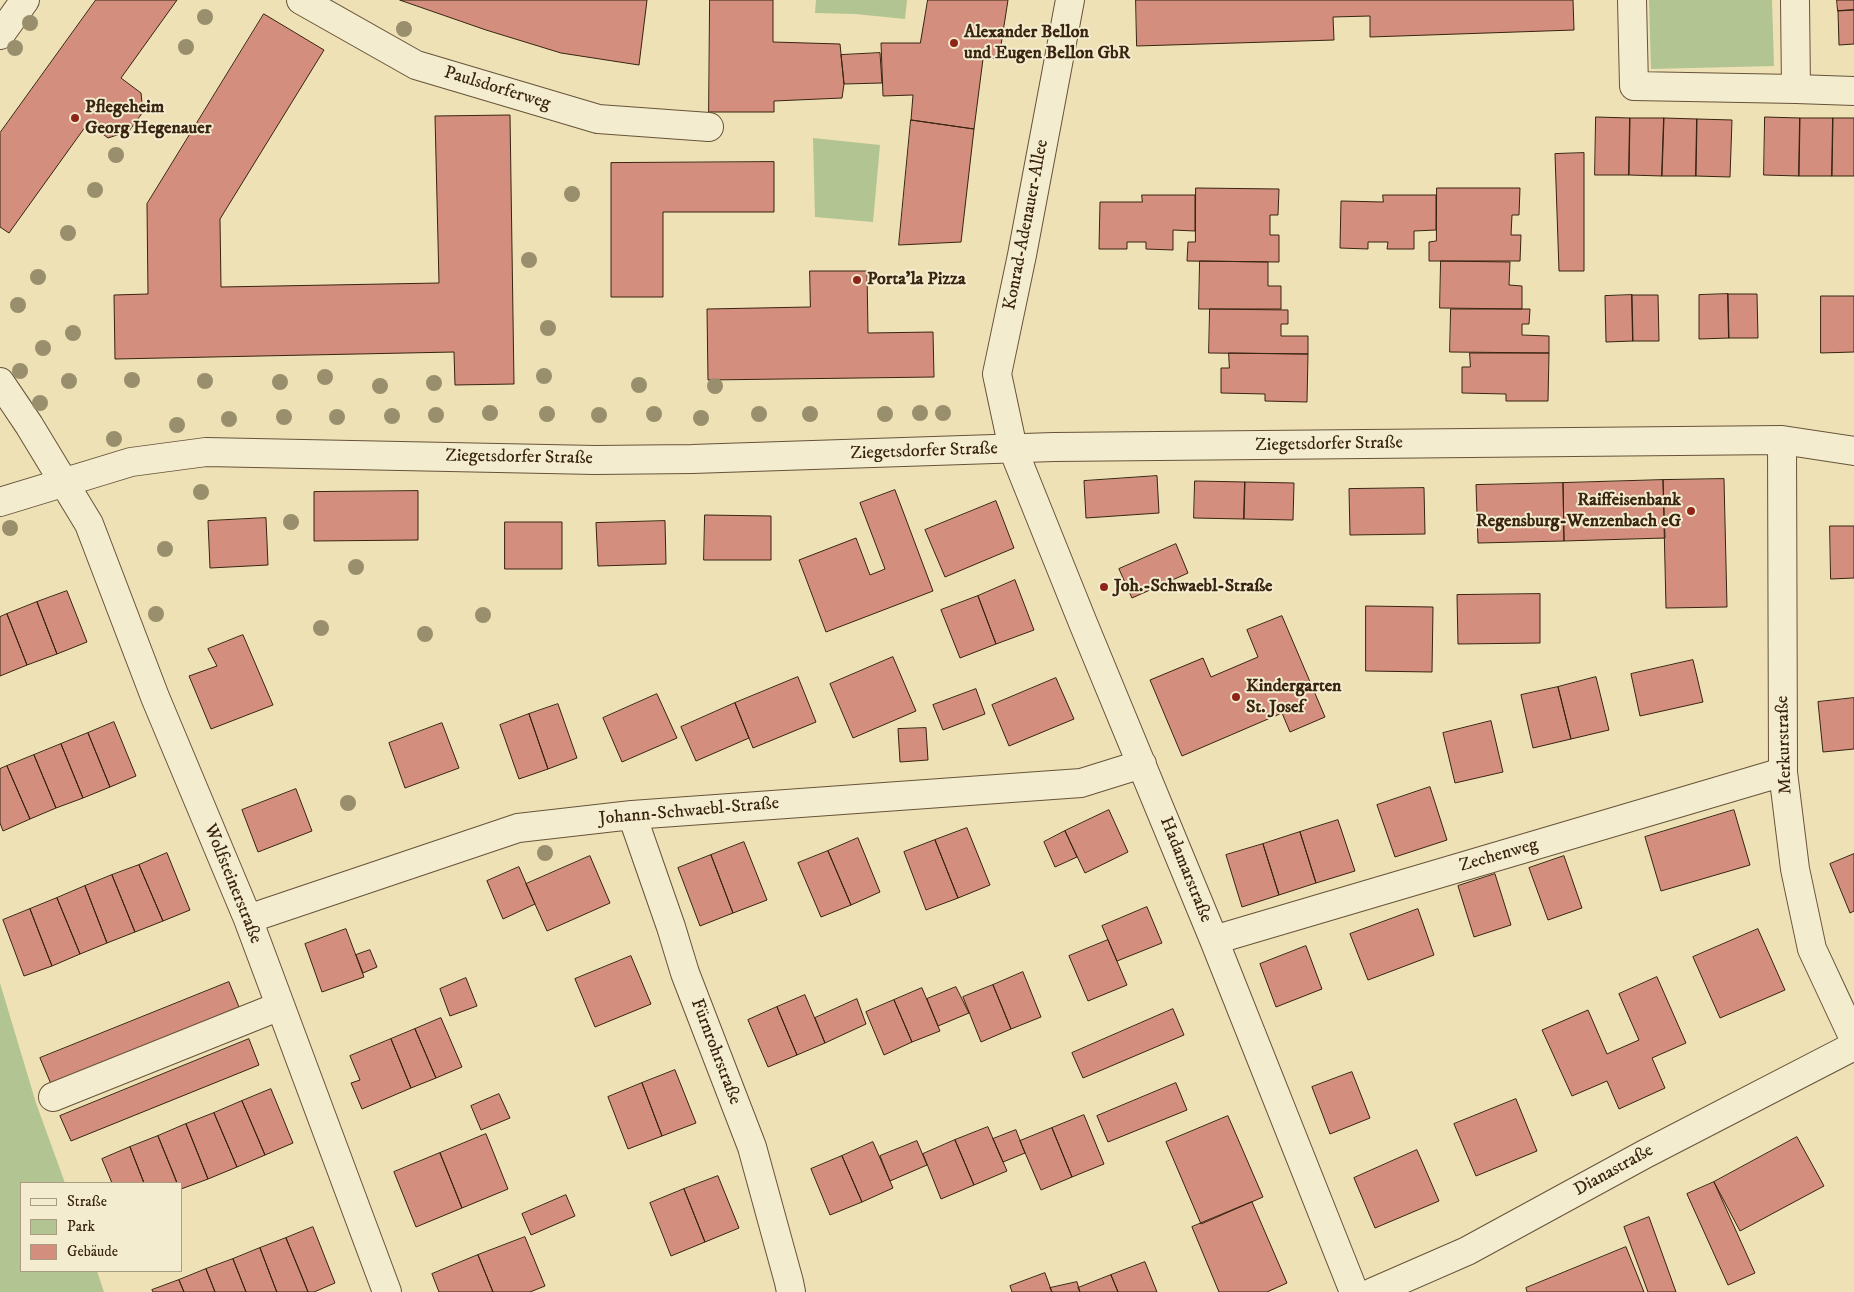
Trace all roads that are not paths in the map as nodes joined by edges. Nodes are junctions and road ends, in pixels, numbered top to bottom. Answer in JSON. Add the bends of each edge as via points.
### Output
{"nodes":[{"id":1,"x":25,"y":0,"type":"edge"},
{"id":2,"x":301,"y":0,"type":"edge"},
{"id":3,"x":1070,"y":0,"type":"edge"},
{"id":4,"x":1632,"y":0,"type":"edge"},
{"id":5,"x":1795,"y":0,"type":"edge"},
{"id":6,"x":0,"y":36,"type":"edge"},
{"id":7,"x":1796,"y":88,"type":"junction"},
{"id":8,"x":1854,"y":91,"type":"edge"},
{"id":9,"x":710,"y":127,"type":"dead end"},
{"id":10,"x":0,"y":382,"type":"edge"},
{"id":11,"x":1782,"y":440,"type":"junction"},
{"id":12,"x":1013,"y":449,"type":"junction"},
{"id":13,"x":1854,"y":451,"type":"edge"},
{"id":14,"x":63,"y":482,"type":"junction"},
{"id":15,"x":0,"y":502,"type":"edge"},
{"id":16,"x":1142,"y":764,"type":"junction"},
{"id":17,"x":1783,"y":772,"type":"junction"},
{"id":18,"x":632,"y":815,"type":"junction"},
{"id":19,"x":248,"y":919,"type":"junction"},
{"id":20,"x":1214,"y":940,"type":"junction"},
{"id":21,"x":280,"y":1006,"type":"junction"},
{"id":22,"x":1854,"y":1039,"type":"edge"},
{"id":23,"x":1854,"y":1046,"type":"edge"},
{"id":24,"x":53,"y":1098,"type":"dead end"},
{"id":25,"x":387,"y":1292,"type":"edge"},
{"id":26,"x":791,"y":1292,"type":"edge"},
{"id":27,"x":1354,"y":1292,"type":"edge"},
{"id":28,"x":1373,"y":1292,"type":"edge"}],
"edges":[{"from":1,"to":6,"type":"street"},
{"from":2,"to":9,"type":"street","name":"Paulsdorferweg","via":[[416,65],[598,119]]},
{"from":3,"to":12,"type":"street","name":"Konrad-Adenauer-Allee","via":[[997,374]]},
{"from":4,"to":7,"type":"street","via":[[1634,86]]},
{"from":5,"to":7,"type":"street"},
{"from":7,"to":8,"type":"street"},
{"from":10,"to":14,"type":"street","name":"Wolfsteinerstraße"},
{"from":11,"to":12,"type":"street","name":"Ziegetsdorfer Straße"},
{"from":11,"to":13,"type":"street","name":"Ziegetsdorfer Straße"},
{"from":11,"to":17,"type":"street","name":"Merkurstraße"},
{"from":12,"to":14,"type":"street","name":"Ziegetsdorfer Straße","via":[[595,460],[206,452],[131,462]]},
{"from":12,"to":16,"type":"street","name":"Hadamarstraße"},
{"from":14,"to":15,"type":"street","name":"Ziegetsdorfer Straße"},
{"from":14,"to":19,"type":"street","name":"Wolfsteinerstraße","via":[[96,540],[155,697]]},
{"from":16,"to":18,"type":"street","name":"Johann-Schwaebl-Straße","via":[[1081,784]]},
{"from":16,"to":20,"type":"street","name":"Hadamarstraße"},
{"from":17,"to":20,"type":"street","name":"Zechenweg"},
{"from":17,"to":22,"type":"street","name":"Merkurstraße","via":[[1795,869],[1812,949]]},
{"from":18,"to":19,"type":"street","name":"Johann-Schwaebl-Straße","via":[[518,828]]},
{"from":18,"to":26,"type":"street","name":"Fürnrohrstraße","via":[[688,981],[752,1147]]},
{"from":19,"to":21,"type":"street","name":"Wolfsteinerstraße"},
{"from":20,"to":27,"type":"street","name":"Hadamarstraße"},
{"from":21,"to":24,"type":"street"},
{"from":21,"to":25,"type":"street","name":"Wolfsteinerstraße"},
{"from":23,"to":28,"type":"street","name":"Dianastraße","via":[[1467,1251]]}]}
